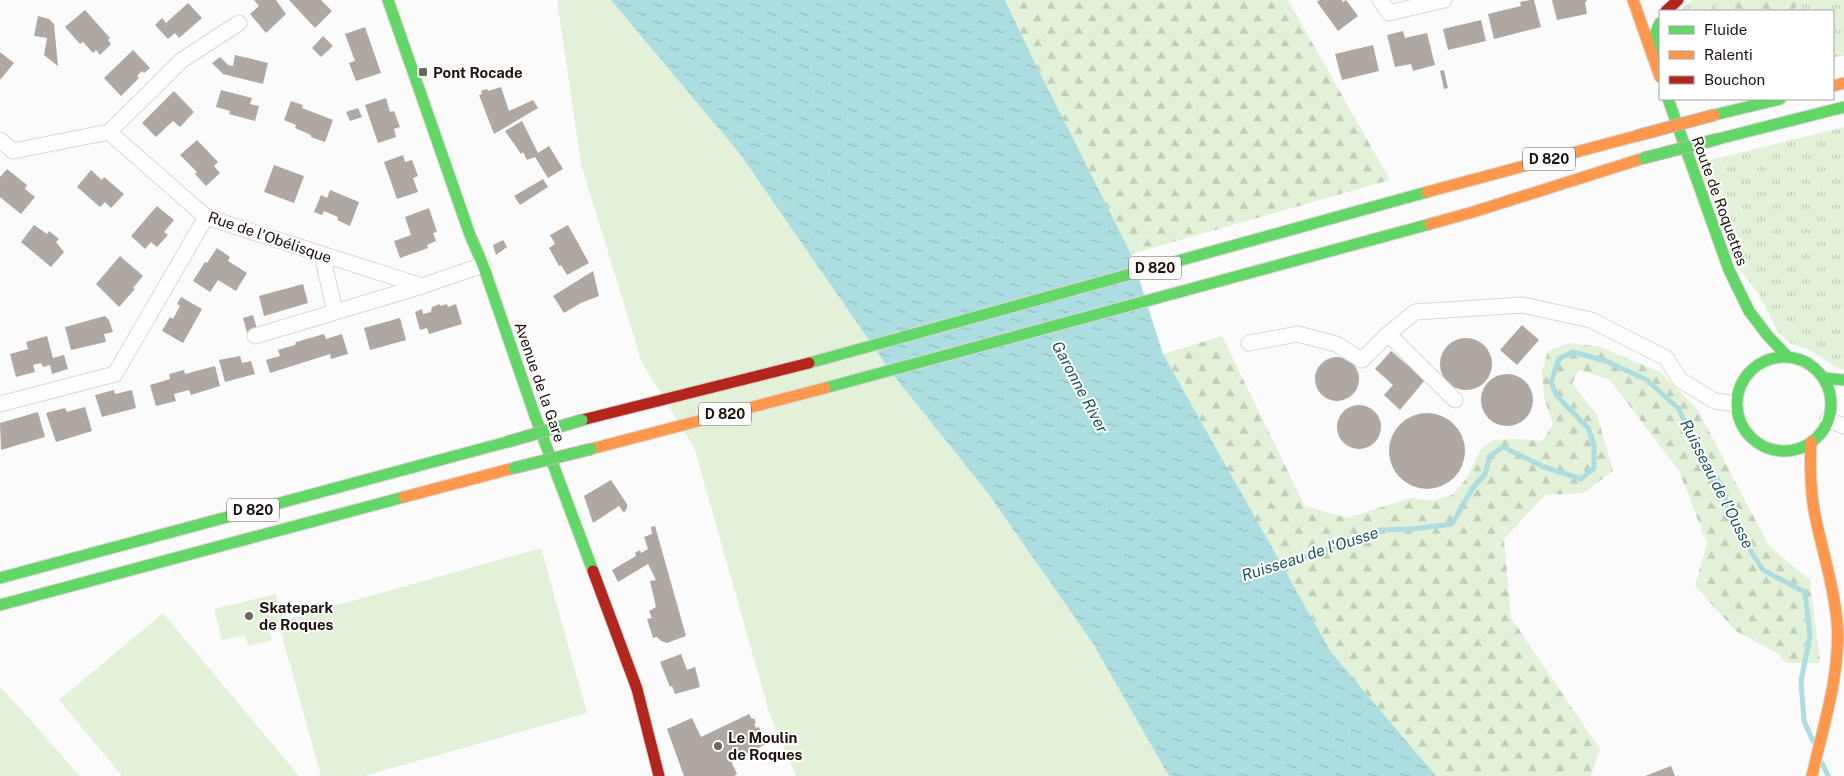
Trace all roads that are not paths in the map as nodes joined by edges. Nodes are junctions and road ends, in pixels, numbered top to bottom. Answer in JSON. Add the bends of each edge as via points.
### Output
{"nodes":[{"id":1,"x":388,"y":0,"type":"edge"},
{"id":2,"x":1380,"y":0,"type":"edge"},
{"id":3,"x":1444,"y":0,"type":"edge"},
{"id":4,"x":1633,"y":0,"type":"edge"},
{"id":5,"x":1678,"y":0,"type":"edge"},
{"id":6,"x":1667,"y":10,"type":"edge"},
{"id":7,"x":239,"y":23,"type":"dead end"},
{"id":8,"x":1659,"y":25,"type":"edge"},
{"id":9,"x":1653,"y":57,"type":"junction"},
{"id":10,"x":1659,"y":74,"type":"edge"},
{"id":11,"x":1668,"y":100,"type":"edge"},
{"id":12,"x":1776,"y":100,"type":"edge"},
{"id":13,"x":1844,"y":107,"type":"edge"},
{"id":14,"x":109,"y":132,"type":"junction"},
{"id":15,"x":0,"y":140,"type":"edge"},
{"id":16,"x":206,"y":217,"type":"junction"},
{"id":17,"x":322,"y":255,"type":"junction"},
{"id":18,"x":483,"y":266,"type":"junction"},
{"id":19,"x":422,"y":286,"type":"junction"},
{"id":20,"x":1749,"y":311,"type":"junction"},
{"id":21,"x":335,"y":312,"type":"junction"},
{"id":22,"x":1388,"y":334,"type":"junction"},
{"id":23,"x":255,"y":336,"type":"dead end"},
{"id":24,"x":1754,"y":337,"type":"dead end"},
{"id":25,"x":1249,"y":343,"type":"dead end"},
{"id":26,"x":1787,"y":356,"type":"junction"},
{"id":27,"x":1824,"y":378,"type":"junction"},
{"id":28,"x":1844,"y":380,"type":"edge"},
{"id":29,"x":1455,"y":400,"type":"dead end"},
{"id":30,"x":0,"y":404,"type":"edge"},
{"id":31,"x":1736,"y":404,"type":"junction"},
{"id":32,"x":1828,"y":420,"type":"junction"},
{"id":33,"x":1844,"y":426,"type":"edge"},
{"id":34,"x":1812,"y":442,"type":"junction"},
{"id":35,"x":1785,"y":452,"type":"junction"},
{"id":36,"x":1812,"y":500,"type":"junction"},
{"id":37,"x":0,"y":578,"type":"edge"},
{"id":38,"x":0,"y":605,"type":"edge"},
{"id":39,"x":1813,"y":771,"type":"edge"},
{"id":40,"x":659,"y":776,"type":"edge"}],
"edges":[{"from":1,"to":18,"type":"main road","name":"Avenue de la Gare"},
{"from":2,"to":3,"type":"street","via":[[1389,13]]},
{"from":4,"to":9,"type":"main road"},
{"from":5,"to":6,"type":"main road"},
{"from":7,"to":14,"type":"street","via":[[182,60]]},
{"from":8,"to":9,"type":"main road"},
{"from":9,"to":10,"type":"main road"},
{"from":11,"to":20,"type":"main road","name":"Route de Roquettes","via":[[1729,270]]},
{"from":12,"to":37,"type":"main road","number":"D 820","bridge":true,"via":[[1462,182],[848,354],[582,420]]},
{"from":13,"to":38,"type":"main road","number":"D 820","bridge":true,"via":[[1644,158],[1473,212],[859,379]]},
{"from":14,"to":15,"type":"street","via":[[13,151]]},
{"from":14,"to":16,"type":"street","name":"Rue de l'Obélisque"},
{"from":16,"to":17,"type":"street","name":"Rue de l'Obélisque"},
{"from":16,"to":30,"type":"street","via":[[114,374]]},
{"from":17,"to":19,"type":"street","name":"Rue de l'Obélisque"},
{"from":17,"to":21,"type":"street"},
{"from":18,"to":19,"type":"street"},
{"from":18,"to":40,"type":"main road","name":"Avenue de la Gare","via":[[637,689]]},
{"from":19,"to":21,"type":"street"},
{"from":20,"to":24,"type":"main road","name":"Route de Roquettes"},
{"from":20,"to":26,"type":"main road","name":"Route de Roquettes"},
{"from":21,"to":23,"type":"street"},
{"from":22,"to":25,"type":"street","via":[[1362,360],[1336,344],[1298,334]]},
{"from":22,"to":29,"type":"street"},
{"from":22,"to":31,"type":"street","via":[[1415,312],[1523,305],[1591,320],[1666,358],[1680,380],[1714,401]]},
{"from":26,"to":27,"type":"main road","via":[[1808,363]]},
{"from":26,"to":31,"type":"main road","via":[[1757,359],[1739,387]]},
{"from":27,"to":28,"type":"main road"},
{"from":27,"to":32,"type":"main road","via":[[1830,392]]},
{"from":31,"to":35,"type":"main road","via":[[1745,432],[1756,443],[1770,450]]},
{"from":32,"to":33,"type":"street"},
{"from":32,"to":34,"type":"main road"},
{"from":34,"to":35,"type":"main road"},
{"from":34,"to":36,"type":"main road","via":[[1809,459]]},
{"from":35,"to":36,"type":"main road"},
{"from":36,"to":39,"type":"main road","via":[[1838,624],[1836,662]]}]}
